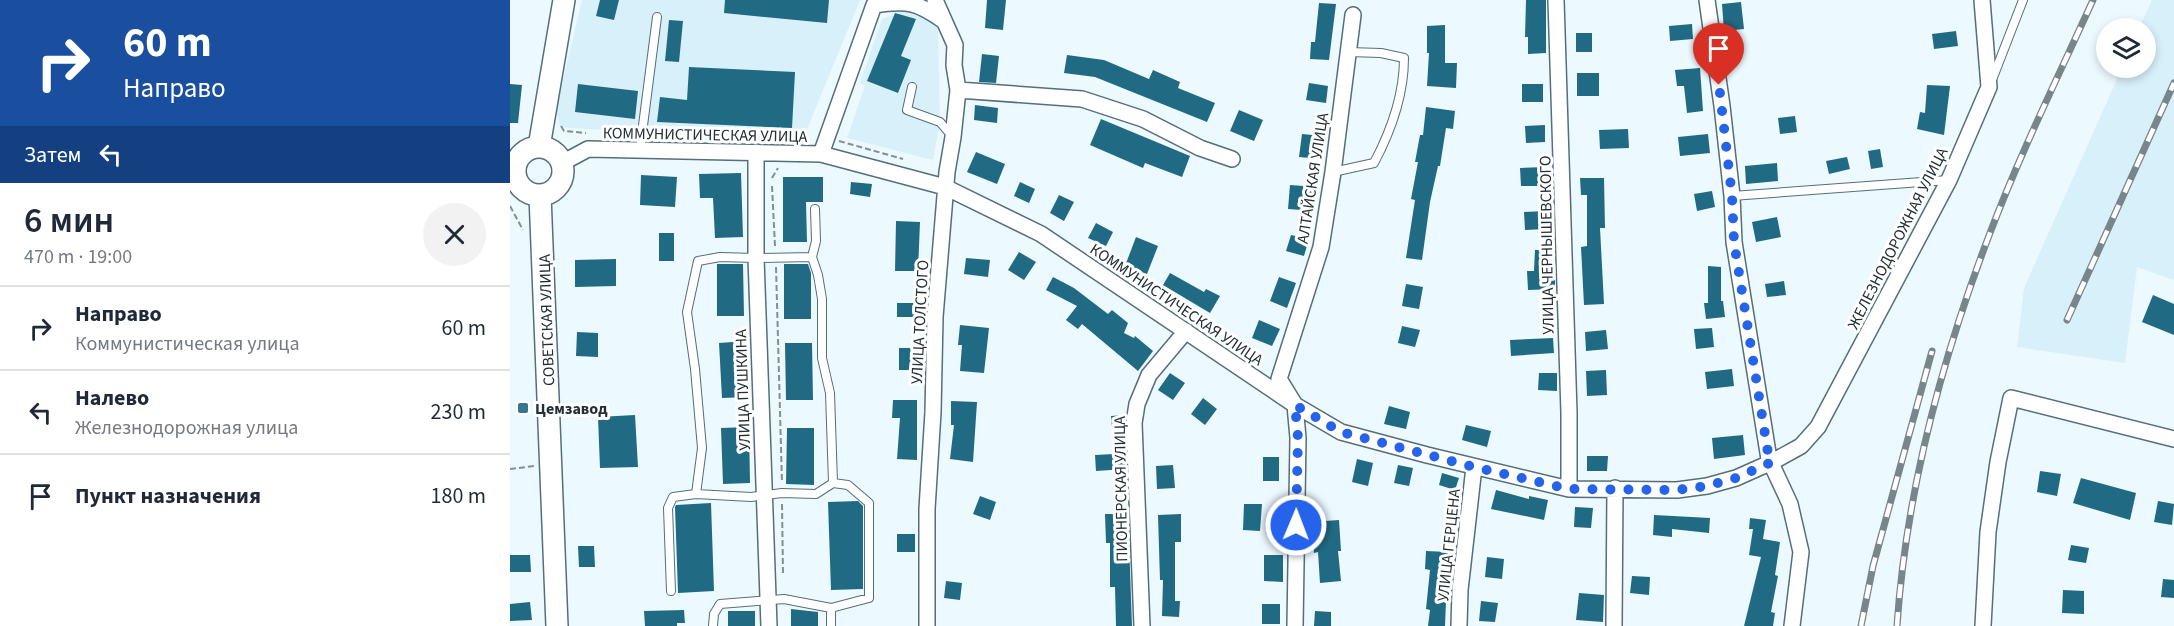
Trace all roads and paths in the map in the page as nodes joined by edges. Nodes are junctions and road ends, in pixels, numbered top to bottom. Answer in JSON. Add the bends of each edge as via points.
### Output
{"nodes":[{"id":1,"x":564,"y":0,"type":"edge"},
{"id":2,"x":935,"y":0,"type":"edge"},
{"id":3,"x":1556,"y":0,"type":"edge"},
{"id":4,"x":1707,"y":0,"type":"edge"},
{"id":5,"x":1983,"y":0,"type":"edge"},
{"id":6,"x":2023,"y":0,"type":"edge"},
{"id":7,"x":875,"y":2,"type":"edge"},
{"id":8,"x":1353,"y":15,"type":"dead end"},
{"id":9,"x":657,"y":17,"type":"dead end"},
{"id":10,"x":947,"y":23,"type":"junction"},
{"id":11,"x":1348,"y":52,"type":"junction"},
{"id":12,"x":912,"y":87,"type":"dead end"},
{"id":13,"x":1989,"y":87,"type":"junction"},
{"id":14,"x":958,"y":90,"type":"junction"},
{"id":15,"x":559,"y":124,"type":"dead end"},
{"id":16,"x":586,"y":134,"type":"dead end"},
{"id":17,"x":953,"y":137,"type":"junction"},
{"id":18,"x":539,"y":147,"type":"junction"},
{"id":19,"x":641,"y":151,"type":"junction"},
{"id":20,"x":756,"y":152,"type":"junction"},
{"id":21,"x":790,"y":154,"type":"junction"},
{"id":22,"x":821,"y":154,"type":"junction"},
{"id":23,"x":1232,"y":159,"type":"dead end"},
{"id":24,"x":513,"y":161,"type":"edge"},
{"id":25,"x":562,"y":163,"type":"junction"},
{"id":26,"x":1333,"y":172,"type":"junction"},
{"id":27,"x":1949,"y":180,"type":"junction"},
{"id":28,"x":945,"y":187,"type":"junction"},
{"id":29,"x":540,"y":195,"type":"junction"},
{"id":30,"x":1732,"y":196,"type":"junction"},
{"id":31,"x":815,"y":209,"type":"dead end"},
{"id":32,"x":812,"y":257,"type":"junction"},
{"id":33,"x":756,"y":258,"type":"junction"},
{"id":34,"x":776,"y":258,"type":"junction"},
{"id":35,"x":1186,"y":331,"type":"junction"},
{"id":36,"x":1295,"y":405,"type":"junction"},
{"id":37,"x":2174,"y":439,"type":"edge"},
{"id":38,"x":551,"y":460,"type":"junction"},
{"id":39,"x":1772,"y":462,"type":"junction"},
{"id":40,"x":1474,"y":467,"type":"junction"},
{"id":41,"x":510,"y":470,"type":"edge"},
{"id":42,"x":833,"y":483,"type":"junction"},
{"id":43,"x":1615,"y":488,"type":"junction"},
{"id":44,"x":1569,"y":489,"type":"junction"},
{"id":45,"x":782,"y":493,"type":"junction"},
{"id":46,"x":696,"y":494,"type":"junction"},
{"id":47,"x":764,"y":496,"type":"junction"},
{"id":48,"x":671,"y":591,"type":"dead end"},
{"id":49,"x":776,"y":599,"type":"junction"},
{"id":50,"x":831,"y":608,"type":"junction"},
{"id":51,"x":557,"y":626,"type":"edge"},
{"id":52,"x":713,"y":626,"type":"edge"},
{"id":53,"x":769,"y":626,"type":"edge"},
{"id":54,"x":831,"y":626,"type":"edge"},
{"id":55,"x":927,"y":626,"type":"edge"},
{"id":56,"x":1142,"y":626,"type":"edge"},
{"id":57,"x":1294,"y":626,"type":"edge"},
{"id":58,"x":1459,"y":626,"type":"edge"},
{"id":59,"x":1614,"y":626,"type":"edge"},
{"id":60,"x":1792,"y":626,"type":"edge"},
{"id":61,"x":1983,"y":626,"type":"edge"}],
"edges":[{"from":1,"to":18,"type":"main road"},
{"from":2,"to":10,"type":"street","name":"УЛИЦА ТОЛСТОГО"},
{"from":3,"to":44,"type":"street","name":"УЛИЦА ЧЕРНЫШЕВСКОГО"},
{"from":4,"to":30,"type":"street"},
{"from":5,"to":13,"type":"street","name":"ЖЕЛЕЗНОДОРОЖНАЯ УЛИЦА"},
{"from":6,"to":13,"type":"lane"},
{"from":7,"to":10,"type":"street","via":[[920,4]]},
{"from":7,"to":22,"type":"street"},
{"from":8,"to":11,"type":"street","name":"АЛТАЙСКАЯ УЛИЦА"},
{"from":9,"to":19,"type":"lane"},
{"from":10,"to":14,"type":"street","name":"УЛИЦА ТОЛСТОГО","via":[[956,45]]},
{"from":11,"to":26,"type":"street","name":"АЛТАЙСКАЯ УЛИЦА"},
{"from":11,"to":26,"type":"lane","via":[[1404,58],[1404,80],[1387,139],[1374,163]]},
{"from":12,"to":17,"type":"lane","via":[[907,110],[940,122]]},
{"from":13,"to":27,"type":"street","name":"ЖЕЛЕЗНОДОРОЖНАЯ УЛИЦА"},
{"from":14,"to":17,"type":"street","name":"УЛИЦА ТОЛСТОГО"},
{"from":14,"to":23,"type":"street","via":[[1082,99],[1143,120]]},
{"from":15,"to":16,"type":"path","via":[[564,131]]},
{"from":17,"to":28,"type":"street","name":"УЛИЦА ТОЛСТОГО"},
{"from":18,"to":24,"type":"main road"},
{"from":18,"to":25,"type":"main road","via":[[553,151]]},
{"from":19,"to":20,"type":"street","name":"КОММУНИСТИЧЕСКАЯ УЛИЦА"},
{"from":19,"to":25,"type":"street","name":"КОММУНИСТИЧЕСКАЯ УЛИЦА","via":[[588,149]]},
{"from":20,"to":21,"type":"street","name":"КОММУНИСТИЧЕСКАЯ УЛИЦА"},
{"from":20,"to":33,"type":"street","name":"УЛИЦА ПУШКИНА"},
{"from":21,"to":22,"type":"street","name":"КОММУНИСТИЧЕСКАЯ УЛИЦА"},
{"from":21,"to":34,"type":"path","via":[[771,176]]},
{"from":22,"to":28,"type":"street","name":"КОММУНИСТИЧЕСКАЯ УЛИЦА"},
{"from":24,"to":29,"type":"main road","via":[[519,185]]},
{"from":25,"to":29,"type":"main road","via":[[559,184]]},
{"from":26,"to":36,"type":"street","name":"АЛТАЙСКАЯ УЛИЦА","via":[[1321,247],[1279,379]]},
{"from":27,"to":30,"type":"lane"},
{"from":27,"to":39,"type":"street","name":"ЖЕЛЕЗНОДОРОЖНАЯ УЛИЦА","via":[[1818,427],[1801,446]]},
{"from":28,"to":35,"type":"street","name":"КОММУНИСТИЧЕСКАЯ УЛИЦА","via":[[1041,234]]},
{"from":28,"to":55,"type":"street","name":"УЛИЦА ТОЛСТОГО","via":[[927,509]]},
{"from":29,"to":38,"type":"main road","name":"СОВЕТСКАЯ УЛИЦА"},
{"from":30,"to":39,"type":"street","via":[[1734,242]]},
{"from":31,"to":32,"type":"lane"},
{"from":32,"to":34,"type":"lane"},
{"from":32,"to":42,"type":"lane","via":[[822,299],[822,358],[830,393]]},
{"from":33,"to":34,"type":"lane"},
{"from":33,"to":46,"type":"lane","via":[[698,261],[687,312],[702,448]]},
{"from":33,"to":47,"type":"street","name":"УЛИЦА ПУШКИНА"},
{"from":34,"to":45,"type":"path"},
{"from":35,"to":36,"type":"street","name":"КОММУНИСТИЧЕСКАЯ УЛИЦА"},
{"from":35,"to":56,"type":"street","name":"ПИОНЕРСКАЯ УЛИЦА","via":[[1149,375],[1134,423]]},
{"from":36,"to":40,"type":"street","name":"КОММУНИСТИЧЕСКАЯ УЛИЦА","via":[[1341,432]]},
{"from":36,"to":57,"type":"street","name":"АЛТАЙСКАЯ УЛИЦА","via":[[1298,438]]},
{"from":37,"to":61,"type":"street","via":[[2011,398],[1988,532]]},
{"from":38,"to":41,"type":"path"},
{"from":38,"to":51,"type":"main road","name":"СОВЕТСКАЯ УЛИЦА"},
{"from":39,"to":43,"type":"street","name":"КОММУНИСТИЧЕСКАЯ УЛИЦА","via":[[1707,486],[1677,490]]},
{"from":39,"to":60,"type":"street","via":[[1790,504],[1801,552]]},
{"from":40,"to":44,"type":"street","name":"КОММУНИСТИЧЕСКАЯ УЛИЦА"},
{"from":40,"to":58,"type":"street","name":"УЛИЦА ГЕРЦЕНА"},
{"from":42,"to":45,"type":"lane","via":[[816,494]]},
{"from":42,"to":50,"type":"lane","via":[[848,485],[868,502],[870,598]]},
{"from":43,"to":44,"type":"street","name":"КОММУНИСТИЧЕСКАЯ УЛИЦА"},
{"from":43,"to":59,"type":"street"},
{"from":45,"to":47,"type":"lane"},
{"from":45,"to":49,"type":"path"},
{"from":46,"to":47,"type":"lane"},
{"from":46,"to":48,"type":"lane","via":[[673,497],[668,508]]},
{"from":47,"to":49,"type":"street","name":"УЛИЦА ПУШКИНА"},
{"from":49,"to":50,"type":"lane"},
{"from":49,"to":52,"type":"lane","via":[[720,604]]},
{"from":49,"to":53,"type":"street","name":"УЛИЦА ПУШКИНА"},
{"from":50,"to":54,"type":"lane"}]}
